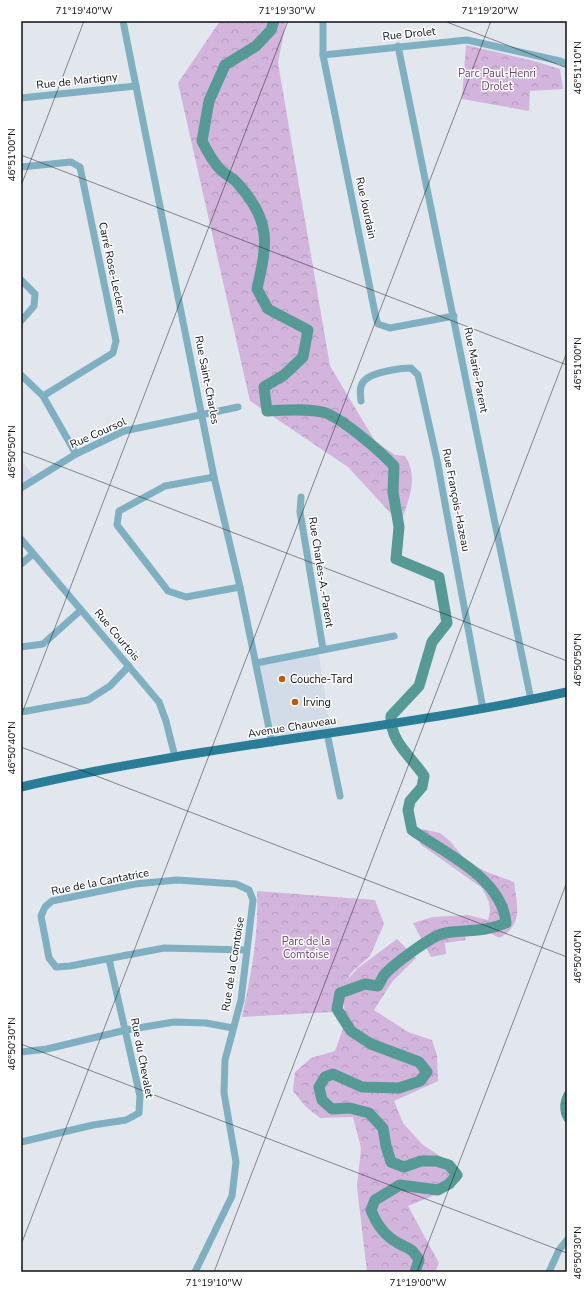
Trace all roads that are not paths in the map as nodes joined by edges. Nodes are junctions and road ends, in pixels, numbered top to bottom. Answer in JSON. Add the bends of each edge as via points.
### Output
{"nodes":[{"id":1,"x":123,"y":21,"type":"edge"},
{"id":2,"x":323,"y":21,"type":"edge"},
{"id":3,"x":398,"y":46,"type":"junction"},
{"id":4,"x":323,"y":55,"type":"junction"},
{"id":5,"x":567,"y":64,"type":"edge"},
{"id":6,"x":136,"y":86,"type":"junction"},
{"id":7,"x":21,"y":98,"type":"edge"},
{"id":8,"x":21,"y":167,"type":"edge"},
{"id":9,"x":21,"y":280,"type":"edge"},
{"id":10,"x":454,"y":316,"type":"junction"},
{"id":11,"x":21,"y":321,"type":"edge"},
{"id":12,"x":21,"y":375,"type":"edge"},
{"id":13,"x":43,"y":396,"type":"junction"},
{"id":14,"x":361,"y":401,"type":"dead end"},
{"id":15,"x":238,"y":407,"type":"dead end"},
{"id":16,"x":203,"y":415,"type":"junction"},
{"id":17,"x":76,"y":454,"type":"junction"},
{"id":18,"x":214,"y":477,"type":"junction"},
{"id":19,"x":21,"y":488,"type":"edge"},
{"id":20,"x":301,"y":497,"type":"dead end"},
{"id":21,"x":21,"y":539,"type":"edge"},
{"id":22,"x":33,"y":554,"type":"junction"},
{"id":23,"x":21,"y":564,"type":"edge"},
{"id":24,"x":240,"y":587,"type":"junction"},
{"id":25,"x":82,"y":610,"type":"junction"},
{"id":26,"x":394,"y":636,"type":"dead end"},
{"id":27,"x":21,"y":647,"type":"edge"},
{"id":28,"x":323,"y":649,"type":"junction"},
{"id":29,"x":256,"y":663,"type":"junction"},
{"id":30,"x":129,"y":666,"type":"junction"},
{"id":31,"x":567,"y":692,"type":"edge"},
{"id":32,"x":531,"y":700,"type":"junction"},
{"id":33,"x":483,"y":709,"type":"junction"},
{"id":34,"x":21,"y":712,"type":"edge"},
{"id":35,"x":326,"y":733,"type":"junction"},
{"id":36,"x":272,"y":743,"type":"junction"},
{"id":37,"x":175,"y":757,"type":"junction"},
{"id":38,"x":21,"y":787,"type":"edge"},
{"id":39,"x":340,"y":796,"type":"dead end"},
{"id":40,"x":249,"y":890,"type":"joint"},
{"id":41,"x":247,"y":950,"type":"junction"},
{"id":42,"x":109,"y":959,"type":"junction"},
{"id":43,"x":233,"y":1028,"type":"junction"},
{"id":44,"x":126,"y":1030,"type":"junction"},
{"id":45,"x":21,"y":1052,"type":"edge"},
{"id":46,"x":21,"y":1142,"type":"edge"},
{"id":47,"x":567,"y":1240,"type":"edge"},
{"id":48,"x":196,"y":1272,"type":"edge"},
{"id":49,"x":549,"y":1272,"type":"edge"}],
"edges":[{"from":1,"to":6,"type":"street","name":"Rue Saint-Charles"},
{"from":2,"to":4,"type":"street","name":"Rue Jourdain"},
{"from":3,"to":4,"type":"street","name":"Rue Drolet"},
{"from":3,"to":5,"type":"street","name":"Rue Drolet","via":[[467,40]]},
{"from":3,"to":10,"type":"street","name":"Rue Marie-Parent"},
{"from":4,"to":10,"type":"street","name":"Rue Jourdain","via":[[378,324],[390,328]]},
{"from":6,"to":7,"type":"street","name":"Rue de Martigny"},
{"from":6,"to":16,"type":"street","name":"Rue Saint-Charles"},
{"from":8,"to":13,"type":"street","name":"Carré Rose-Leclerc","via":[[71,162],[80,167],[116,341],[113,353]]},
{"from":9,"to":11,"type":"street","via":[[35,294],[34,306]]},
{"from":10,"to":32,"type":"street","name":"Rue Marie-Parent"},
{"from":12,"to":13,"type":"street"},
{"from":13,"to":17,"type":"street"},
{"from":14,"to":33,"type":"street","name":"Rue François-Hazeau","via":[[362,385],[373,375],[412,368],[418,375],[437,460]]},
{"from":15,"to":16,"type":"street","name":"Rue Coursol"},
{"from":16,"to":17,"type":"street","name":"Rue Coursol","via":[[124,431]]},
{"from":16,"to":18,"type":"street","name":"Rue Saint-Charles"},
{"from":17,"to":19,"type":"street","name":"Rue Coursol"},
{"from":18,"to":24,"type":"street","name":"Rue Saint-Charles"},
{"from":18,"to":24,"type":"street","via":[[165,486],[119,511],[117,525],[168,591],[186,597]]},
{"from":20,"to":28,"type":"street","name":"Rue Charles-A.-Parent","via":[[300,512]]},
{"from":21,"to":22,"type":"street","name":"Rue Courtois"},
{"from":22,"to":23,"type":"street"},
{"from":22,"to":25,"type":"street","name":"Rue Courtois"},
{"from":24,"to":29,"type":"street","name":"Rue Saint-Charles"},
{"from":25,"to":27,"type":"street","via":[[43,644]]},
{"from":25,"to":30,"type":"street","name":"Rue Courtois"},
{"from":26,"to":28,"type":"street"},
{"from":28,"to":29,"type":"street"},
{"from":29,"to":36,"type":"street","name":"Rue Saint-Charles"},
{"from":30,"to":34,"type":"street","via":[[110,686],[88,700]]},
{"from":30,"to":37,"type":"street","name":"Rue Courtois","via":[[159,702]]},
{"from":31,"to":32,"type":"main road","name":"Avenue Chauveau"},
{"from":32,"to":33,"type":"main road","name":"Avenue Chauveau"},
{"from":33,"to":35,"type":"main road","name":"Avenue Chauveau"},
{"from":35,"to":36,"type":"main road","name":"Avenue Chauveau"},
{"from":35,"to":39,"type":"street"},
{"from":36,"to":37,"type":"main road","name":"Avenue Chauveau"},
{"from":37,"to":38,"type":"main road","name":"Avenue Chauveau"},
{"from":40,"to":41,"type":"street","name":"Rue de la Comtoise","via":[[253,904]]},
{"from":40,"to":42,"type":"street","name":"Rue de la Cantatrice","via":[[236,884],[177,880],[135,884],[52,901],[45,907],[41,916],[49,958],[56,966]]},
{"from":41,"to":42,"type":"street","name":"Rue de la Cantatrice","via":[[164,948]]},
{"from":41,"to":43,"type":"street","name":"Rue de la Comtoise","via":[[242,1000]]},
{"from":42,"to":44,"type":"street","name":"Rue du Chevalet"},
{"from":43,"to":44,"type":"street","via":[[206,1023],[174,1022]]},
{"from":43,"to":48,"type":"street","name":"Rue de la Comtoise","via":[[225,1060],[224,1093],[236,1162],[232,1196]]},
{"from":44,"to":45,"type":"street","via":[[47,1049]]},
{"from":44,"to":46,"type":"street","name":"Rue du Chevalet","via":[[140,1096],[139,1112],[126,1120]]},
{"from":47,"to":49,"type":"street","via":[[559,1250]]}]}
